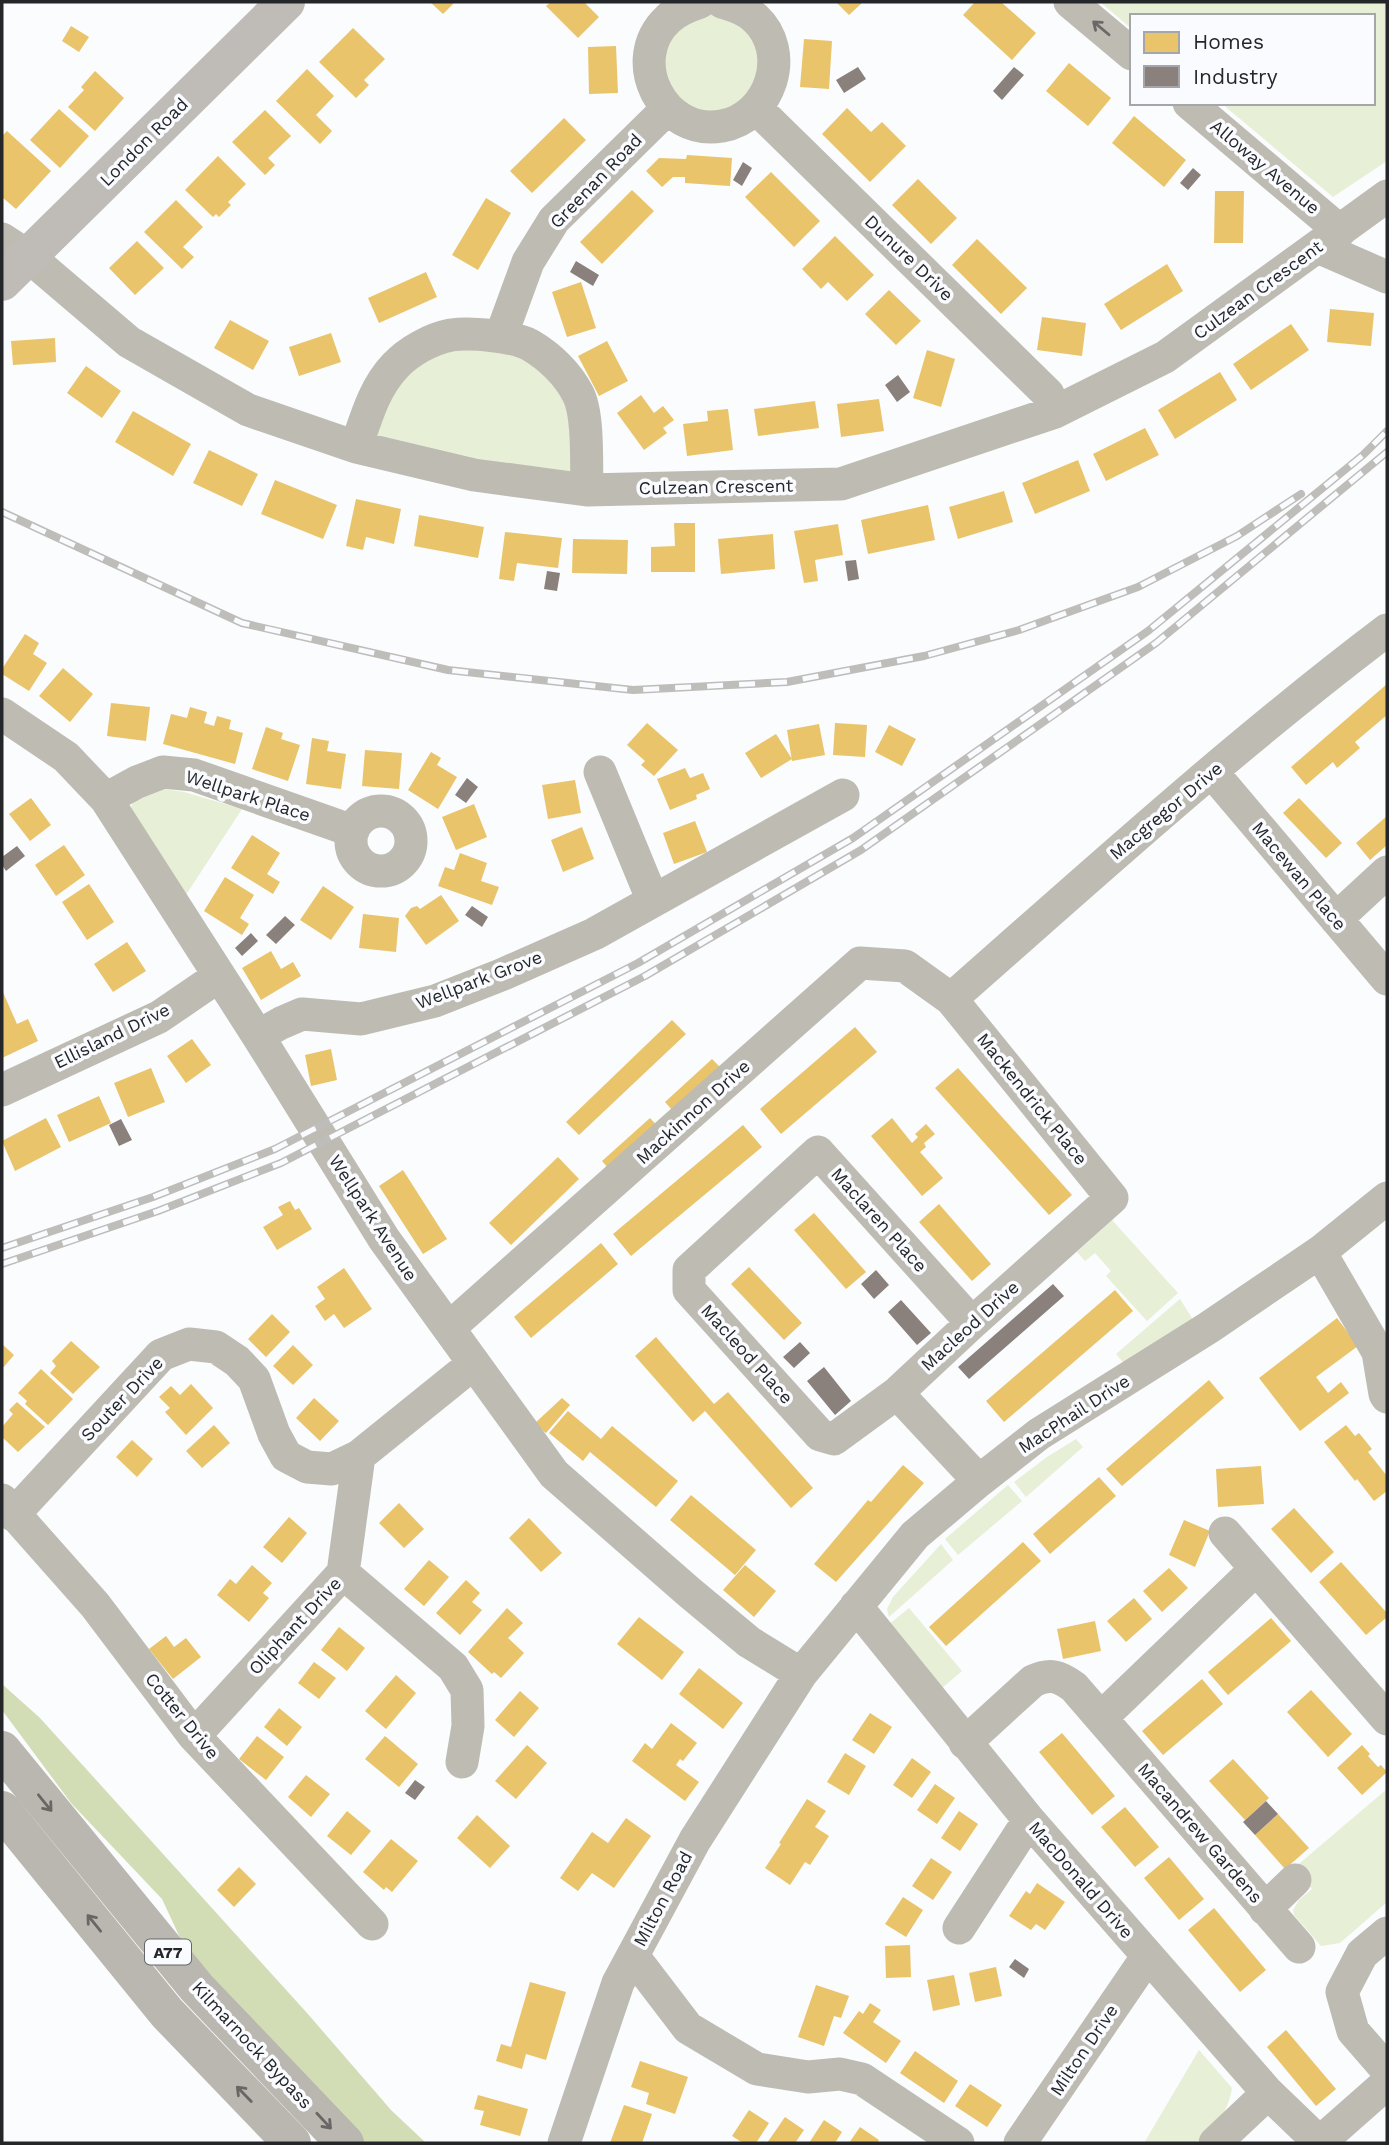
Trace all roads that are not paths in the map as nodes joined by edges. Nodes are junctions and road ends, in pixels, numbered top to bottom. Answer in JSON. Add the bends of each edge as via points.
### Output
{"nodes":[{"id":1,"x":286,"y":2,"type":"edge"},
{"id":2,"x":700,"y":2,"type":"edge"},
{"id":3,"x":722,"y":2,"type":"edge"},
{"id":4,"x":1070,"y":2,"type":"edge"},
{"id":5,"x":764,"y":10,"type":"edge"},
{"id":6,"x":658,"y":11,"type":"edge"},
{"id":7,"x":1130,"y":52,"type":"edge"},
{"id":8,"x":1191,"y":105,"type":"edge"},
{"id":9,"x":756,"y":108,"type":"junction"},
{"id":10,"x":667,"y":109,"type":"junction"},
{"id":11,"x":1382,"y":208,"type":"edge"},
{"id":12,"x":1329,"y":239,"type":"junction"},
{"id":13,"x":15,"y":247,"type":"edge"},
{"id":14,"x":1387,"y":277,"type":"edge"},
{"id":15,"x":2,"y":282,"type":"edge"},
{"id":16,"x":501,"y":336,"type":"junction"},
{"id":17,"x":1055,"y":412,"type":"junction"},
{"id":18,"x":356,"y":447,"type":"junction"},
{"id":19,"x":586,"y":490,"type":"junction"},
{"id":20,"x":1387,"y":630,"type":"edge"},
{"id":21,"x":2,"y":713,"type":"edge"},
{"id":22,"x":600,"y":772,"type":"dead end"},
{"id":23,"x":1212,"y":772,"type":"junction"},
{"id":24,"x":843,"y":795,"type":"dead end"},
{"id":25,"x":106,"y":799,"type":"junction"},
{"id":26,"x":353,"y":831,"type":"dead end"},
{"id":27,"x":1387,"y":872,"type":"edge"},
{"id":28,"x":653,"y":901,"type":"junction"},
{"id":29,"x":1336,"y":919,"type":"junction"},
{"id":30,"x":219,"y":976,"type":"junction"},
{"id":31,"x":1387,"y":979,"type":"edge"},
{"id":32,"x":951,"y":999,"type":"junction"},
{"id":33,"x":258,"y":1036,"type":"junction"},
{"id":34,"x":2,"y":1090,"type":"edge"},
{"id":35,"x":1112,"y":1198,"type":"joint"},
{"id":36,"x":1387,"y":1198,"type":"edge"},
{"id":37,"x":751,"y":1211,"type":"joint"},
{"id":38,"x":1320,"y":1252,"type":"junction"},
{"id":39,"x":972,"y":1323,"type":"junction"},
{"id":40,"x":449,"y":1328,"type":"junction"},
{"id":41,"x":473,"y":1364,"type":"junction"},
{"id":42,"x":897,"y":1393,"type":"junction"},
{"id":43,"x":1387,"y":1397,"type":"edge"},
{"id":44,"x":820,"y":1435,"type":"joint"},
{"id":45,"x":359,"y":1456,"type":"junction"},
{"id":46,"x":979,"y":1481,"type":"junction"},
{"id":47,"x":7,"y":1508,"type":"edge"},
{"id":48,"x":1225,"y":1533,"type":"dead end"},
{"id":49,"x":1256,"y":1569,"type":"junction"},
{"id":50,"x":344,"y":1573,"type":"junction"},
{"id":51,"x":856,"y":1606,"type":"junction"},
{"id":52,"x":801,"y":1674,"type":"junction"},
{"id":53,"x":1101,"y":1718,"type":"junction"},
{"id":54,"x":1387,"y":1719,"type":"edge"},
{"id":55,"x":194,"y":1735,"type":"junction"},
{"id":56,"x":965,"y":1742,"type":"junction"},
{"id":57,"x":2,"y":1750,"type":"edge"},
{"id":58,"x":462,"y":1762,"type":"dead end"},
{"id":59,"x":2,"y":1810,"type":"edge"},
{"id":60,"x":1029,"y":1820,"type":"junction"},
{"id":61,"x":1295,"y":1880,"type":"dead end"},
{"id":62,"x":1265,"y":1909,"type":"junction"},
{"id":63,"x":372,"y":1924,"type":"dead end"},
{"id":64,"x":959,"y":1928,"type":"dead end"},
{"id":65,"x":1387,"y":1933,"type":"edge"},
{"id":66,"x":1298,"y":1947,"type":"dead end"},
{"id":67,"x":633,"y":1956,"type":"junction"},
{"id":68,"x":1147,"y":1957,"type":"junction"},
{"id":69,"x":1387,"y":2070,"type":"edge"},
{"id":70,"x":1387,"y":2082,"type":"edge"},
{"id":71,"x":1268,"y":2093,"type":"junction"},
{"id":72,"x":292,"y":2143,"type":"edge"},
{"id":73,"x":345,"y":2143,"type":"edge"},
{"id":74,"x":564,"y":2143,"type":"edge"},
{"id":75,"x":958,"y":2143,"type":"edge"},
{"id":76,"x":1020,"y":2143,"type":"edge"},
{"id":77,"x":1215,"y":2143,"type":"edge"},
{"id":78,"x":1320,"y":2143,"type":"edge"}],
"edges":[{"from":1,"to":13,"type":"main road","name":"London Road"},
{"from":2,"to":6,"type":"street"},
{"from":3,"to":5,"type":"street"},
{"from":7,"to":4,"type":"street","one_way":true},
{"from":5,"to":9,"type":"street","via":[[774,73]]},
{"from":6,"to":10,"type":"street","via":[[649,74]]},
{"from":8,"to":12,"type":"street","name":"Alloway Avenue"},
{"from":9,"to":10,"type":"street","via":[[722,126],[702,126]]},
{"from":9,"to":17,"type":"street","name":"Dunure Drive","via":[[1048,394]]},
{"from":10,"to":16,"type":"street","name":"Greenan Road","via":[[554,220],[528,262]]},
{"from":11,"to":12,"type":"street","name":"Culzean Crescent"},
{"from":12,"to":14,"type":"street","name":"Alloway Avenue"},
{"from":12,"to":17,"type":"street","name":"Culzean Crescent","via":[[1165,357]]},
{"from":13,"to":15,"type":"main road","name":"London Road"},
{"from":13,"to":18,"type":"street","name":"Culzean Crescent","via":[[129,342],[248,410]]},
{"from":16,"to":18,"type":"street","via":[[452,335],[422,346],[396,365],[377,389]]},
{"from":16,"to":19,"type":"street","via":[[529,345],[560,368],[579,396],[586,432]]},
{"from":17,"to":19,"type":"street","name":"Culzean Crescent","via":[[841,484]]},
{"from":18,"to":19,"type":"street","name":"Culzean Crescent","via":[[474,475]]},
{"from":20,"to":23,"type":"street","name":"Macgregor Drive"},
{"from":21,"to":25,"type":"street","name":"Wellpark Avenue","via":[[66,757]]},
{"from":22,"to":28,"type":"street"},
{"from":23,"to":29,"type":"street","name":"Macewan Place"},
{"from":23,"to":32,"type":"street","name":"Macgregor Drive"},
{"from":24,"to":28,"type":"street","name":"Wellpark Grove"},
{"from":25,"to":26,"type":"street","name":"Wellpark Place","via":[[163,772],[194,775]]},
{"from":25,"to":30,"type":"street","name":"Wellpark Avenue"},
{"from":27,"to":29,"type":"street"},
{"from":28,"to":33,"type":"street","name":"Wellpark Grove","via":[[594,934],[435,1001],[361,1019],[302,1014]]},
{"from":29,"to":31,"type":"street","name":"Macewan Place"},
{"from":30,"to":33,"type":"street","name":"Wellpark Avenue"},
{"from":30,"to":34,"type":"street","name":"Ellisland Drive","via":[[159,1017]]},
{"from":32,"to":35,"type":"street","name":"Mackendrick Place"},
{"from":32,"to":40,"type":"street","name":"Mackinnon Drive","via":[[905,967],[860,963]]},
{"from":33,"to":40,"type":"street","name":"Wellpark Avenue","via":[[384,1239]]},
{"from":35,"to":39,"type":"street","name":"Macleod Drive"},
{"from":36,"to":38,"type":"street","name":"MacPhail Drive"},
{"from":37,"to":39,"type":"street","name":"Maclaren Place","via":[[818,1152]]},
{"from":37,"to":44,"type":"street","name":"Macleod Place","via":[[689,1270],[689,1290]]},
{"from":38,"to":43,"type":"street","via":[[1378,1352]]},
{"from":38,"to":46,"type":"street","name":"MacPhail Drive","via":[[1039,1434]]},
{"from":39,"to":42,"type":"street","name":"Macleod Drive"},
{"from":40,"to":41,"type":"street","name":"Wellpark Avenue"},
{"from":41,"to":45,"type":"street","name":"Souter Drive"},
{"from":41,"to":52,"type":"street","name":"Wellpark Avenue","via":[[554,1474],[729,1626]]},
{"from":42,"to":44,"type":"street","name":"Macleod Drive","via":[[834,1439]]},
{"from":42,"to":46,"type":"street"},
{"from":45,"to":47,"type":"street","name":"Souter Drive","via":[[332,1469],[307,1468],[286,1456],[254,1379],[237,1360],[216,1347],[189,1344],[161,1355]]},
{"from":45,"to":50,"type":"street","name":"Oliphant Drive"},
{"from":46,"to":51,"type":"street","name":"MacPhail Drive","via":[[915,1535]]},
{"from":47,"to":55,"type":"street","name":"Cotter Drive","via":[[95,1605]]},
{"from":48,"to":49,"type":"street"},
{"from":49,"to":53,"type":"street"},
{"from":49,"to":54,"type":"street"},
{"from":50,"to":55,"type":"street","name":"Oliphant Drive"},
{"from":50,"to":58,"type":"street","via":[[453,1667],[467,1690]]},
{"from":51,"to":52,"type":"street","name":"MacPhail Drive"},
{"from":51,"to":56,"type":"street","name":"MacDonald Drive"},
{"from":52,"to":67,"type":"street","name":"Milton Road","via":[[695,1840]]},
{"from":53,"to":56,"type":"street","name":"Macandrew Gardens","via":[[1074,1687],[1054,1675],[1043,1676]]},
{"from":53,"to":62,"type":"street","name":"Macandrew Gardens"},
{"from":55,"to":63,"type":"street","name":"Cotter Drive"},
{"from":56,"to":60,"type":"street","name":"MacDonald Drive"},
{"from":57,"to":73,"type":"highway","name":"Kilmarnock Bypass","number":"A77","one_way":true,"via":[[197,1988]]},
{"from":72,"to":59,"type":"highway","number":"A77","one_way":true,"via":[[167,2013]]},
{"from":60,"to":64,"type":"street"},
{"from":60,"to":68,"type":"street","name":"MacDonald Drive"},
{"from":61,"to":62,"type":"street"},
{"from":62,"to":66,"type":"street","name":"Macandrew Gardens"},
{"from":65,"to":69,"type":"street","via":[[1362,1954],[1342,1992],[1353,2031]]},
{"from":67,"to":74,"type":"street","name":"Milton Road","via":[[618,1983]]},
{"from":67,"to":75,"type":"street","via":[[688,2028],[758,2069],[862,2079]]},
{"from":68,"to":71,"type":"street","name":"MacDonald Drive"},
{"from":68,"to":76,"type":"street","name":"Milton Drive"},
{"from":70,"to":78,"type":"street"},
{"from":71,"to":77,"type":"street"},
{"from":71,"to":78,"type":"street","name":"MacDonald Drive"}]}
